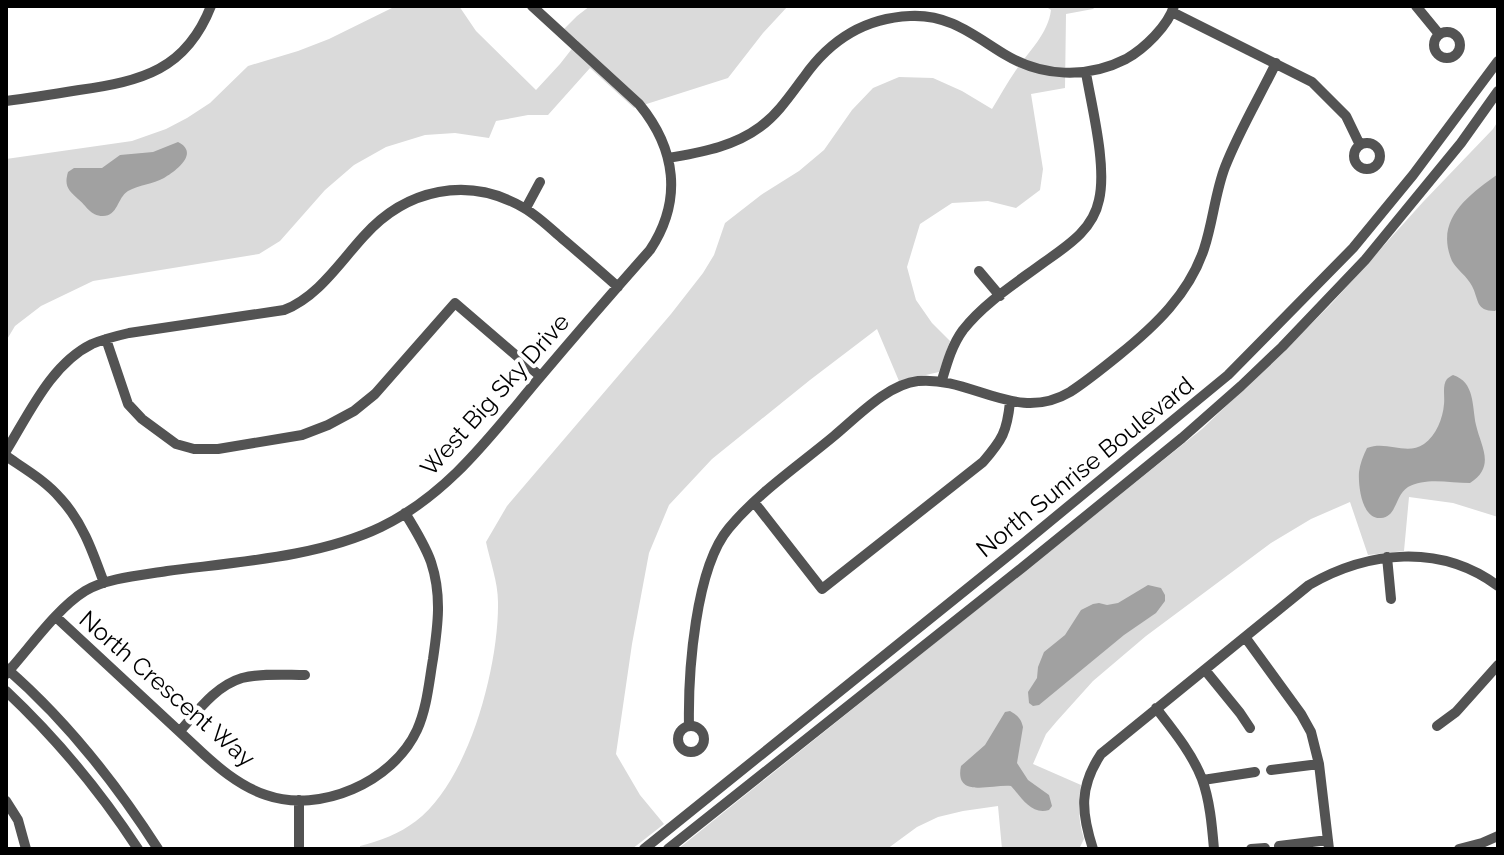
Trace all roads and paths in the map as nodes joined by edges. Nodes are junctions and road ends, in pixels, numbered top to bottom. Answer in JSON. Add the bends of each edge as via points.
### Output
{"nodes":[{"id":1,"x":211,"y":6,"type":"edge"},
{"id":2,"x":532,"y":6,"type":"edge"},
{"id":3,"x":1416,"y":6,"type":"edge"},
{"id":4,"x":1173,"y":9,"type":"edge"},
{"id":5,"x":912,"y":11,"type":"edge"},
{"id":6,"x":1439,"y":34,"type":"dead end"},
{"id":7,"x":1498,"y":61,"type":"edge"},
{"id":8,"x":1276,"y":63,"type":"junction"},
{"id":9,"x":1086,"y":73,"type":"junction"},
{"id":10,"x":1498,"y":91,"type":"edge"},
{"id":11,"x":6,"y":101,"type":"edge"},
{"id":12,"x":1360,"y":145,"type":"dead end"},
{"id":13,"x":669,"y":158,"type":"junction"},
{"id":14,"x":540,"y":182,"type":"dead end"},
{"id":15,"x":526,"y":208,"type":"junction"},
{"id":16,"x":979,"y":271,"type":"dead end"},
{"id":17,"x":618,"y":287,"type":"junction"},
{"id":18,"x":1000,"y":296,"type":"junction"},
{"id":19,"x":106,"y":339,"type":"junction"},
{"id":20,"x":540,"y":376,"type":"junction"},
{"id":21,"x":942,"y":380,"type":"junction"},
{"id":22,"x":1010,"y":402,"type":"junction"},
{"id":23,"x":6,"y":453,"type":"edge"},
{"id":24,"x":754,"y":502,"type":"junction"},
{"id":25,"x":405,"y":513,"type":"junction"},
{"id":26,"x":1387,"y":557,"type":"junction"},
{"id":27,"x":104,"y":583,"type":"junction"},
{"id":28,"x":1498,"y":586,"type":"edge"},
{"id":29,"x":1391,"y":599,"type":"dead end"},
{"id":30,"x":56,"y":617,"type":"junction"},
{"id":31,"x":1245,"y":637,"type":"junction"},
{"id":32,"x":1498,"y":665,"type":"edge"},
{"id":33,"x":1205,"y":670,"type":"junction"},
{"id":34,"x":7,"y":671,"type":"edge"},
{"id":35,"x":305,"y":675,"type":"dead end"},
{"id":36,"x":6,"y":691,"type":"edge"},
{"id":37,"x":1156,"y":708,"type":"junction"},
{"id":38,"x":689,"y":726,"type":"dead end"},
{"id":39,"x":1437,"y":726,"type":"dead end"},
{"id":40,"x":1250,"y":728,"type":"dead end"},
{"id":41,"x":180,"y":731,"type":"junction"},
{"id":42,"x":1319,"y":764,"type":"junction"},
{"id":43,"x":1271,"y":770,"type":"dead end"},
{"id":44,"x":1255,"y":772,"type":"dead end"},
{"id":45,"x":1203,"y":780,"type":"junction"},
{"id":46,"x":299,"y":800,"type":"junction"},
{"id":47,"x":6,"y":801,"type":"edge"},
{"id":48,"x":1498,"y":836,"type":"edge"},
{"id":49,"x":1328,"y":845,"type":"edge"},
{"id":50,"x":1279,"y":846,"type":"dead end"},
{"id":51,"x":1265,"y":848,"type":"edge"},
{"id":52,"x":26,"y":849,"type":"edge"},
{"id":53,"x":138,"y":849,"type":"edge"},
{"id":54,"x":158,"y":849,"type":"edge"},
{"id":55,"x":299,"y":849,"type":"edge"},
{"id":56,"x":644,"y":849,"type":"edge"},
{"id":57,"x":668,"y":849,"type":"edge"},
{"id":58,"x":1093,"y":849,"type":"edge"},
{"id":59,"x":1214,"y":849,"type":"edge"},
{"id":60,"x":1251,"y":849,"type":"edge"},
{"id":61,"x":1459,"y":849,"type":"edge"}],
"edges":[{"from":1,"to":11,"type":"street","via":[[192,42],[149,75],[111,86]]},
{"from":2,"to":13,"type":"street","via":[[639,104]]},
{"from":3,"to":6,"type":"street"},
{"from":4,"to":8,"type":"street"},
{"from":4,"to":9,"type":"street","via":[[1141,51]]},
{"from":5,"to":9,"type":"street","via":[[964,28],[1034,68]]},
{"from":5,"to":13,"type":"street","via":[[863,25],[838,39],[778,110],[748,135],[716,149]]},
{"from":7,"to":56,"type":"street","name":"North Sunrise Boulevard","via":[[1353,248],[1228,375]]},
{"from":8,"to":12,"type":"street","via":[[1327,95],[1346,116]]},
{"from":8,"to":22,"type":"street","via":[[1224,169],[1197,267],[1168,311],[1068,393],[1043,402]]},
{"from":9,"to":18,"type":"street","via":[[1102,174],[1099,203],[1088,226],[1070,245]]},
{"from":10,"to":57,"type":"street","name":"North Sunrise Boulevard","via":[[1365,260],[1241,386]]},
{"from":13,"to":17,"type":"street","name":"West Big Sky Drive","via":[[671,192],[664,225]]},
{"from":14,"to":15,"type":"street"},
{"from":15,"to":17,"type":"street"},
{"from":15,"to":19,"type":"street","via":[[488,193],[449,190],[423,195],[380,218],[297,305]]},
{"from":16,"to":18,"type":"street"},
{"from":17,"to":20,"type":"street","name":"West Big Sky Drive"},
{"from":18,"to":21,"type":"street","via":[[963,329]]},
{"from":19,"to":20,"type":"street","via":[[128,404],[155,430],[194,449],[302,435],[354,411],[455,303]]},
{"from":19,"to":23,"type":"street","via":[[82,350],[48,383]]},
{"from":20,"to":25,"type":"street","name":"West Big Sky Drive","via":[[465,465]]},
{"from":21,"to":22,"type":"street"},
{"from":21,"to":24,"type":"street","via":[[901,385],[874,402]]},
{"from":22,"to":24,"type":"street","via":[[1003,436],[983,462],[822,589]]},
{"from":23,"to":27,"type":"street","via":[[54,491],[75,516]]},
{"from":24,"to":38,"type":"street","via":[[727,529],[707,567],[689,675]]},
{"from":25,"to":27,"type":"street","name":"West Big Sky Drive","via":[[379,528],[309,551]]},
{"from":25,"to":46,"type":"street","via":[[431,560],[439,605],[418,728],[388,768],[366,783],[333,796]]},
{"from":26,"to":28,"type":"street","via":[[1440,561]]},
{"from":26,"to":29,"type":"street"},
{"from":26,"to":31,"type":"street","via":[[1347,566],[1309,585]]},
{"from":27,"to":30,"type":"street","name":"West Big Sky Drive","via":[[74,598]]},
{"from":30,"to":34,"type":"street","name":"West Big Sky Drive"},
{"from":30,"to":41,"type":"street","name":"North Crescent Way"},
{"from":31,"to":33,"type":"street"},
{"from":31,"to":42,"type":"street","via":[[1301,714]]},
{"from":32,"to":39,"type":"street"},
{"from":33,"to":37,"type":"street"},
{"from":33,"to":40,"type":"street"},
{"from":34,"to":54,"type":"street","via":[[98,764]]},
{"from":35,"to":41,"type":"street","via":[[240,679],[210,697]]},
{"from":36,"to":53,"type":"street","via":[[98,790]]},
{"from":37,"to":45,"type":"street"},
{"from":37,"to":58,"type":"street","via":[[1101,754],[1091,769],[1083,813]]},
{"from":41,"to":46,"type":"street","name":"North Crescent Way","via":[[250,788]]},
{"from":42,"to":43,"type":"street"},
{"from":42,"to":49,"type":"street"},
{"from":44,"to":45,"type":"street"},
{"from":45,"to":59,"type":"street"},
{"from":46,"to":55,"type":"street"},
{"from":47,"to":52,"type":"street"},
{"from":48,"to":61,"type":"street"},
{"from":49,"to":50,"type":"street"},
{"from":51,"to":60,"type":"street"}]}
